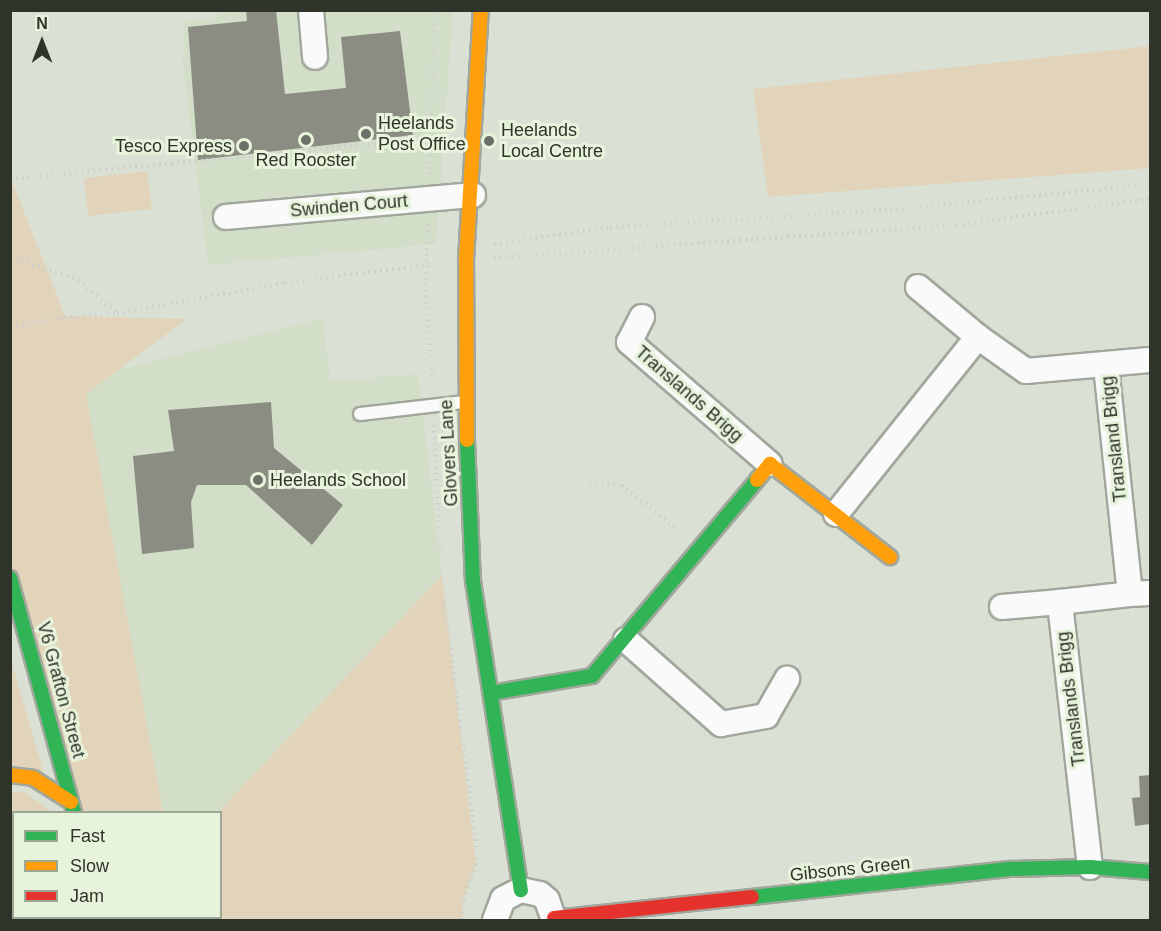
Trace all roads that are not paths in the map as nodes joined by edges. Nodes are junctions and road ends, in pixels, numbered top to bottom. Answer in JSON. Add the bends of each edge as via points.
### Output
{"nodes":[{"id":1,"x":311,"y":10,"type":"edge"},
{"id":2,"x":481,"y":10,"type":"edge"},
{"id":3,"x":315,"y":57,"type":"dead end"},
{"id":4,"x":472,"y":195,"type":"junction"},
{"id":5,"x":225,"y":217,"type":"dead end"},
{"id":6,"x":918,"y":287,"type":"dead end"},
{"id":7,"x":642,"y":317,"type":"dead end"},
{"id":8,"x":978,"y":338,"type":"junction"},
{"id":9,"x":1150,"y":360,"type":"edge"},
{"id":10,"x":1106,"y":366,"type":"junction"},
{"id":11,"x":465,"y":401,"type":"junction"},
{"id":12,"x":360,"y":414,"type":"dead end"},
{"id":13,"x":770,"y":464,"type":"junction"},
{"id":14,"x":836,"y":514,"type":"junction"},
{"id":15,"x":891,"y":557,"type":"dead end"},
{"id":16,"x":10,"y":578,"type":"edge"},
{"id":17,"x":1140,"y":594,"type":"edge"},
{"id":18,"x":1060,"y":602,"type":"junction"},
{"id":19,"x":1002,"y":607,"type":"dead end"},
{"id":20,"x":626,"y":640,"type":"junction"},
{"id":21,"x":787,"y":679,"type":"dead end"},
{"id":22,"x":490,"y":693,"type":"junction"},
{"id":23,"x":10,"y":775,"type":"edge"},
{"id":24,"x":72,"y":807,"type":"edge"},
{"id":25,"x":1090,"y":867,"type":"junction"},
{"id":26,"x":1150,"y":872,"type":"edge"},
{"id":27,"x":521,"y":890,"type":"junction"},
{"id":28,"x":554,"y":919,"type":"edge"},
{"id":29,"x":495,"y":921,"type":"edge"}],
"edges":[{"from":1,"to":3,"type":"street"},
{"from":2,"to":4,"type":"street","name":"Glovers Lane"},
{"from":4,"to":5,"type":"street","name":"Swinden Court"},
{"from":4,"to":11,"type":"street","name":"Glovers Lane","via":[[466,254]]},
{"from":6,"to":8,"type":"street","name":"Transland Brigg"},
{"from":7,"to":13,"type":"street","name":"Translands Brigg","via":[[630,342]]},
{"from":8,"to":10,"type":"street","name":"Transland Brigg","via":[[1026,371]]},
{"from":8,"to":14,"type":"street"},
{"from":9,"to":10,"type":"street"},
{"from":10,"to":17,"type":"street","name":"Transland Brigg"},
{"from":11,"to":12,"type":"lane"},
{"from":11,"to":22,"type":"street","name":"Glovers Lane","via":[[473,581]]},
{"from":13,"to":14,"type":"street","name":"Translands Brigg"},
{"from":13,"to":20,"type":"street"},
{"from":14,"to":15,"type":"street","name":"Translands Brigg"},
{"from":16,"to":24,"type":"street","name":"V6 Grafton Street"},
{"from":17,"to":18,"type":"street"},
{"from":18,"to":19,"type":"street"},
{"from":18,"to":25,"type":"street","name":"Translands Brigg"},
{"from":20,"to":21,"type":"street","via":[[722,724],[766,716]]},
{"from":20,"to":22,"type":"street","via":[[592,676]]},
{"from":22,"to":27,"type":"street","name":"Glovers Lane"},
{"from":23,"to":24,"type":"street","via":[[33,778]]},
{"from":25,"to":26,"type":"street","name":"Gibsons Green"},
{"from":25,"to":28,"type":"street","name":"Gibsons Green","via":[[1011,869]]},
{"from":27,"to":28,"type":"street","via":[[540,894],[552,908]]},
{"from":27,"to":29,"type":"street","via":[[503,899]]}]}
